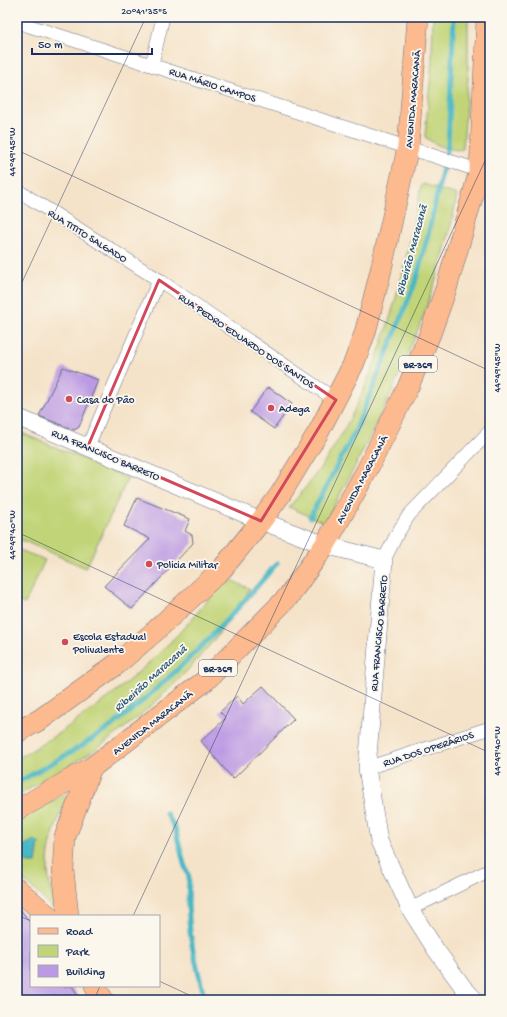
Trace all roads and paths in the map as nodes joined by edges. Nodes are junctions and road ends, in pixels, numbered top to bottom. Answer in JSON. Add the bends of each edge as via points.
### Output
{"nodes":[{"id":1,"x":163,"y":17,"type":"edge"},
{"id":2,"x":418,"y":17,"type":"edge"},
{"id":3,"x":487,"y":17,"type":"edge"},
{"id":4,"x":17,"y":22,"type":"edge"},
{"id":5,"x":152,"y":64,"type":"junction"},
{"id":6,"x":418,"y":150,"type":"junction"},
{"id":7,"x":479,"y":170,"type":"edge"},
{"id":8,"x":17,"y":190,"type":"edge"},
{"id":9,"x":159,"y":280,"type":"junction"},
{"id":10,"x":336,"y":400,"type":"junction"},
{"id":11,"x":17,"y":417,"type":"edge"},
{"id":12,"x":490,"y":431,"type":"edge"},
{"id":13,"x":88,"y":446,"type":"junction"},
{"id":14,"x":261,"y":521,"type":"junction"},
{"id":15,"x":325,"y":545,"type":"junction"},
{"id":16,"x":384,"y":560,"type":"junction"},
{"id":17,"x":490,"y":728,"type":"edge"},
{"id":18,"x":17,"y":732,"type":"edge"},
{"id":19,"x":91,"y":768,"type":"junction"},
{"id":20,"x":367,"y":768,"type":"junction"},
{"id":21,"x":17,"y":810,"type":"edge"},
{"id":22,"x":490,"y":870,"type":"edge"},
{"id":23,"x":19,"y":893,"type":"edge"},
{"id":24,"x":410,"y":909,"type":"junction"},
{"id":25,"x":47,"y":915,"type":"edge"},
{"id":26,"x":68,"y":915,"type":"edge"},
{"id":27,"x":96,"y":987,"type":"edge"},
{"id":28,"x":103,"y":1000,"type":"edge"},
{"id":29,"x":475,"y":1000,"type":"edge"}],
"edges":[{"from":1,"to":5,"type":"street"},
{"from":2,"to":6,"type":"main road","name":"AVENIDA MARACANÃ"},
{"from":3,"to":7,"type":"main road","name":"AVENIDA MARACANÃ","number":"BR-369"},
{"from":4,"to":5,"type":"street","name":"RUA MÁRIO CAMPOS"},
{"from":5,"to":6,"type":"street","name":"RUA MÁRIO CAMPOS"},
{"from":6,"to":7,"type":"street","name":"RUA MÁRIO CAMPOS"},
{"from":6,"to":10,"type":"main road","name":"AVENIDA MARACANÃ","via":[[381,270],[365,333]]},
{"from":7,"to":15,"type":"main road","name":"AVENIDA MARACANÃ","number":"BR-369","via":[[447,286],[428,340],[388,428]]},
{"from":8,"to":9,"type":"street","name":"RUA TITITO SALGADO"},
{"from":9,"to":10,"type":"street","name":"RUA PEDRO EDUARDO DOS SANTOS"},
{"from":9,"to":13,"type":"street"},
{"from":10,"to":14,"type":"main road","name":"AVENIDA MARACANÃ","via":[[280,495]]},
{"from":11,"to":13,"type":"street","name":"RUA FRANCISCO BARRETO"},
{"from":12,"to":16,"type":"street","via":[[409,515]]},
{"from":13,"to":14,"type":"street","name":"RUA FRANCISCO BARRETO"},
{"from":14,"to":15,"type":"street","name":"RUA FRANCISCO BARRETO"},
{"from":14,"to":18,"type":"main road","name":"AVENIDA MARACANÃ","via":[[222,569],[154,632],[85,688],[41,719]]},
{"from":15,"to":16,"type":"street","name":"RUA FRANCISCO BARRETO"},
{"from":15,"to":19,"type":"main road","name":"AVENIDA MARACANÃ","number":"BR-369","via":[[288,597],[206,680]]},
{"from":16,"to":20,"type":"street","name":"RUA FRANCISCO BARRETO"},
{"from":17,"to":20,"type":"street","name":"RUA DOS OPERÁRIOS"},
{"from":19,"to":21,"type":"main road","name":"AVENIDA MARACANÃ","number":"BR-369"},
{"from":19,"to":26,"type":"main road","via":[[65,837],[62,870]]},
{"from":20,"to":24,"type":"street","name":"RUA FRANCISCO BARRETO","via":[[379,841]]},
{"from":22,"to":24,"type":"street"},
{"from":23,"to":25,"type":"main road"},
{"from":24,"to":29,"type":"street","name":"RUA FRANCISCO BARRETO"},
{"from":27,"to":28,"type":"main road"}]}
